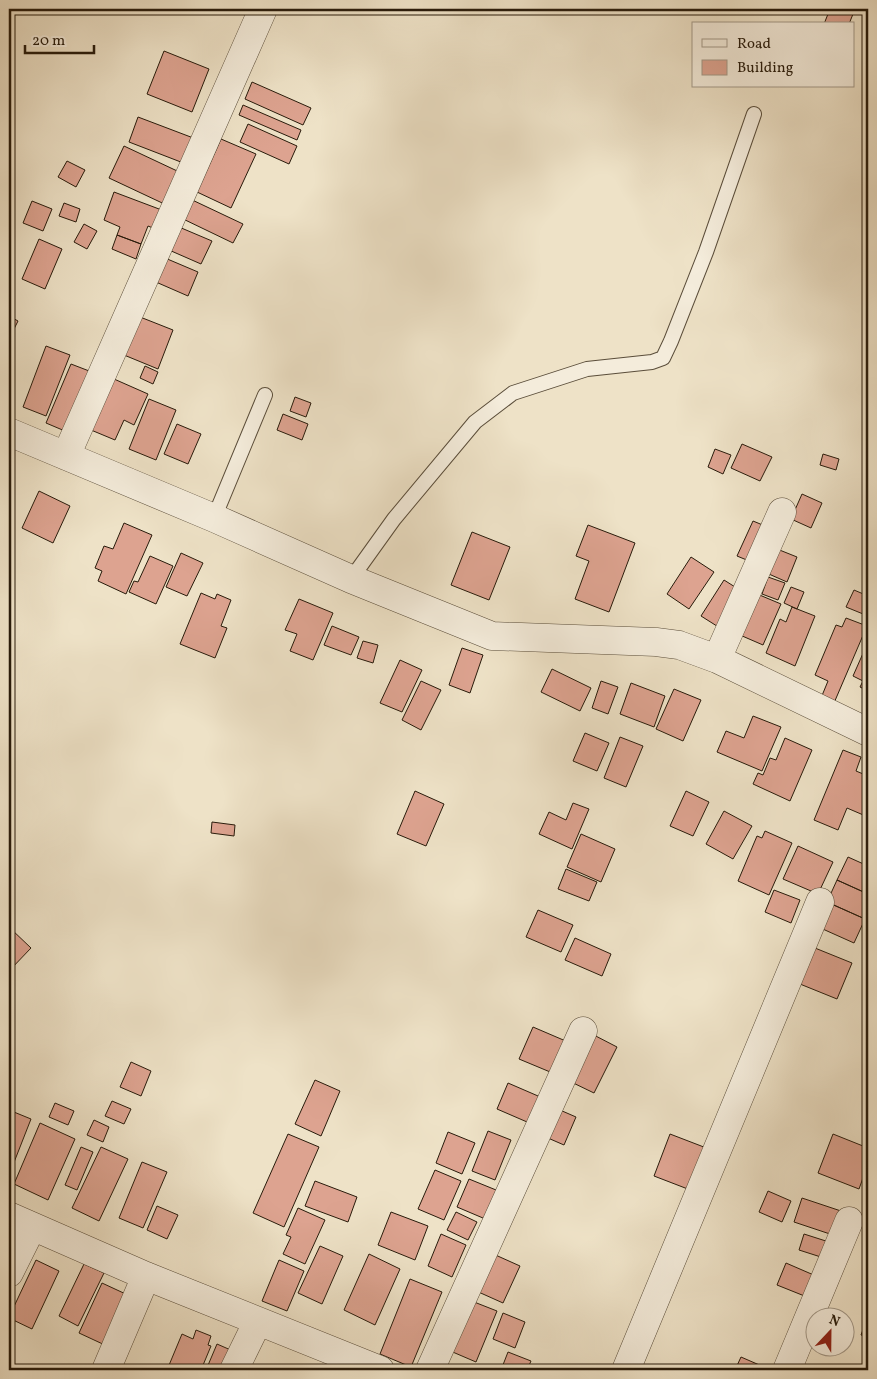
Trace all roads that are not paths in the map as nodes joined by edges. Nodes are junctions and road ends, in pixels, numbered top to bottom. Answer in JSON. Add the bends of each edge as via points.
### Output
{"nodes":[{"id":1,"x":262,"y":9,"type":"edge"},
{"id":2,"x":754,"y":114,"type":"dead end"},
{"id":3,"x":265,"y":395,"type":"dead end"},
{"id":4,"x":9,"y":432,"type":"edge"},
{"id":5,"x":66,"y":456,"type":"junction"},
{"id":6,"x":782,"y":512,"type":"dead end"},
{"id":7,"x":214,"y":518,"type":"junction"},
{"id":8,"x":351,"y":579,"type":"junction"},
{"id":9,"x":717,"y":659,"type":"junction"},
{"id":10,"x":868,"y":732,"type":"edge"},
{"id":11,"x":820,"y":902,"type":"dead end"},
{"id":12,"x":583,"y":1031,"type":"dead end"},
{"id":13,"x":849,"y":1221,"type":"dead end"},
{"id":14,"x":20,"y":1222,"type":"edge"},
{"id":15,"x":9,"y":1273,"type":"edge"},
{"id":16,"x":146,"y":1276,"type":"junction"},
{"id":17,"x":258,"y":1321,"type":"junction"},
{"id":18,"x":106,"y":1370,"type":"edge"},
{"id":19,"x":234,"y":1370,"type":"edge"},
{"id":20,"x":380,"y":1370,"type":"edge"},
{"id":21,"x":430,"y":1370,"type":"edge"},
{"id":22,"x":626,"y":1370,"type":"edge"},
{"id":23,"x":787,"y":1370,"type":"edge"}],
"edges":[{"from":1,"to":5,"type":"street"},
{"from":2,"to":8,"type":"lane","via":[[706,252],[663,358],[586,369],[513,393],[475,422],[394,519]]},
{"from":3,"to":7,"type":"lane"},
{"from":4,"to":5,"type":"street"},
{"from":5,"to":7,"type":"street"},
{"from":6,"to":9,"type":"street"},
{"from":7,"to":8,"type":"street"},
{"from":8,"to":9,"type":"street","via":[[492,636],[656,642],[679,645]]},
{"from":9,"to":10,"type":"street"},
{"from":11,"to":22,"type":"street"},
{"from":12,"to":21,"type":"street"},
{"from":13,"to":23,"type":"street"},
{"from":14,"to":15,"type":"street"},
{"from":14,"to":16,"type":"street"},
{"from":16,"to":17,"type":"street"},
{"from":16,"to":18,"type":"street"},
{"from":17,"to":19,"type":"street"},
{"from":17,"to":20,"type":"street"}]}
